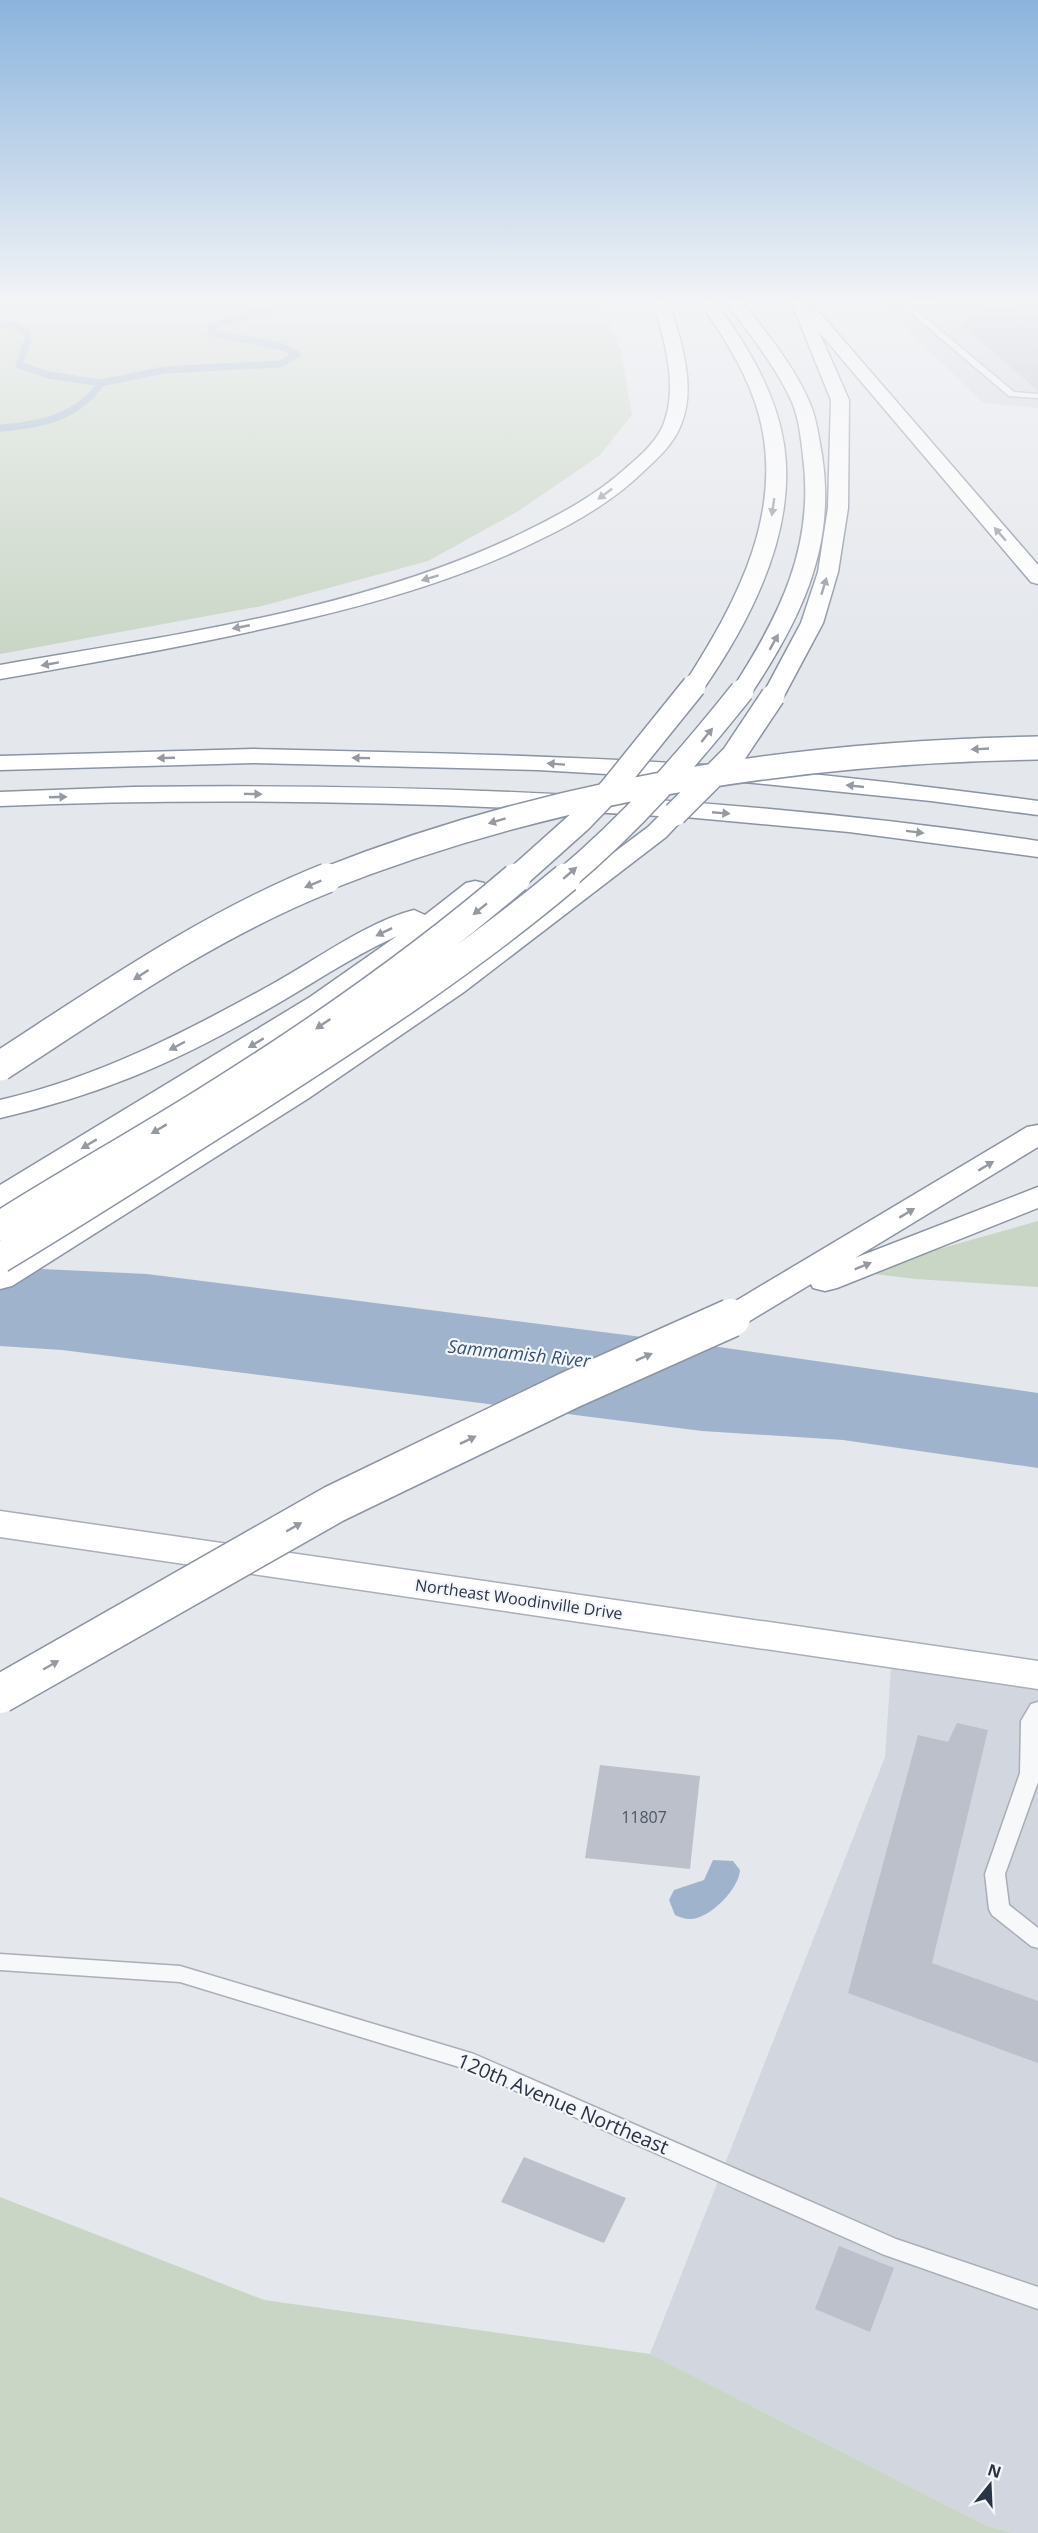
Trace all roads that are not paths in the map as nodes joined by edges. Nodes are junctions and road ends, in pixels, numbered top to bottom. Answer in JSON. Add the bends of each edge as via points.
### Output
{"nodes":[{"id":1,"x":674,"y":417,"type":"edge"},
{"id":2,"x":750,"y":417,"type":"edge"},
{"id":3,"x":769,"y":417,"type":"edge"},
{"id":4,"x":805,"y":417,"type":"edge"},
{"id":5,"x":819,"y":417,"type":"edge"},
{"id":6,"x":840,"y":417,"type":"edge"},
{"id":7,"x":902,"y":417,"type":"edge"},
{"id":8,"x":752,"y":424,"type":"dead end"},
{"id":9,"x":838,"y":486,"type":"junction"},
{"id":10,"x":733,"y":578,"type":"dead end"},
{"id":11,"x":1038,"y":578,"type":"edge"},
{"id":12,"x":0,"y":672,"type":"edge"},
{"id":13,"x":685,"y":684,"type":"junction"},
{"id":14,"x":1038,"y":748,"type":"edge"},
{"id":15,"x":0,"y":763,"type":"edge"},
{"id":16,"x":0,"y":800,"type":"edge"},
{"id":17,"x":1038,"y":808,"type":"edge"},
{"id":18,"x":1038,"y":849,"type":"edge"},
{"id":19,"x":475,"y":889,"type":"junction"},
{"id":20,"x":0,"y":1066,"type":"edge"},
{"id":21,"x":0,"y":1109,"type":"edge"},
{"id":22,"x":1038,"y":1134,"type":"edge"},
{"id":23,"x":1038,"y":1197,"type":"edge"},
{"id":24,"x":0,"y":1199,"type":"edge"},
{"id":25,"x":0,"y":1226,"type":"edge"},
{"id":26,"x":0,"y":1258,"type":"edge"},
{"id":27,"x":0,"y":1280,"type":"edge"},
{"id":28,"x":731,"y":1318,"type":"junction"},
{"id":29,"x":0,"y":1524,"type":"edge"},
{"id":30,"x":1038,"y":1675,"type":"edge"},
{"id":31,"x":0,"y":1694,"type":"edge"},
{"id":32,"x":1038,"y":1709,"type":"edge"},
{"id":33,"x":1034,"y":1774,"type":"edge"},
{"id":34,"x":1038,"y":1940,"type":"edge"},
{"id":35,"x":0,"y":1962,"type":"edge"},
{"id":36,"x":1038,"y":2298,"type":"edge"}],
"edges":[{"from":1,"to":12,"type":"main road","one_way":true,"via":[[658,448],[585,509],[462,568],[259,624]]},
{"from":2,"to":8,"type":"main road"},
{"from":3,"to":13,"type":"main road","one_way":true,"via":[[777,466],[773,511],[762,556],[729,630]]},
{"from":26,"to":4,"type":"main road","one_way":true,"bridge":true,"via":[[386,1014],[501,930],[628,822],[742,691],[786,620],[806,569],[816,522],[817,488]]},
{"from":5,"to":9,"type":"main road"},
{"from":6,"to":9,"type":"main road"},
{"from":11,"to":7,"type":"main road","one_way":true},
{"from":27,"to":9,"type":"main road","one_way":true,"bridge":true,"via":[[298,1092],[454,986],[657,832],[733,756],[773,696],[812,623],[828,572]]},
{"from":10,"to":13,"type":"main road"},
{"from":13,"to":19,"type":"main road","bridge":true,"via":[[533,840]]},
{"from":13,"to":25,"type":"main road","one_way":true,"bridge":true,"via":[[637,760],[581,820],[485,906],[229,1087]]},
{"from":14,"to":20,"type":"main road","one_way":true,"bridge":true,"via":[[877,754],[732,770],[634,787],[496,821],[384,856],[281,898],[176,952]]},
{"from":17,"to":15,"type":"main road","one_way":true,"via":[[744,776],[538,763],[253,756]]},
{"from":16,"to":18,"type":"main road","one_way":true,"via":[[212,794],[451,797],[636,806],[820,821]]},
{"from":19,"to":21,"type":"main road","one_way":true,"via":[[379,934],[149,1061],[35,1103]]},
{"from":19,"to":24,"type":"main road","one_way":true,"via":[[320,1004]]},
{"from":28,"to":22,"type":"main road","one_way":true},
{"from":28,"to":23,"type":"main road","one_way":true},
{"from":31,"to":28,"type":"main road","one_way":true,"bridge":true,"via":[[334,1504],[572,1389]]},
{"from":29,"to":30,"type":"main road","name":"Northeast Woodinville Drive"},
{"from":32,"to":33,"type":"lane","via":[[1030,1721]]},
{"from":33,"to":34,"type":"lane","via":[[995,1875],[999,1909]]},
{"from":35,"to":36,"type":"lane","name":"120th Avenue Northeast","via":[[180,1974],[474,2063],[890,2247]]}]}
